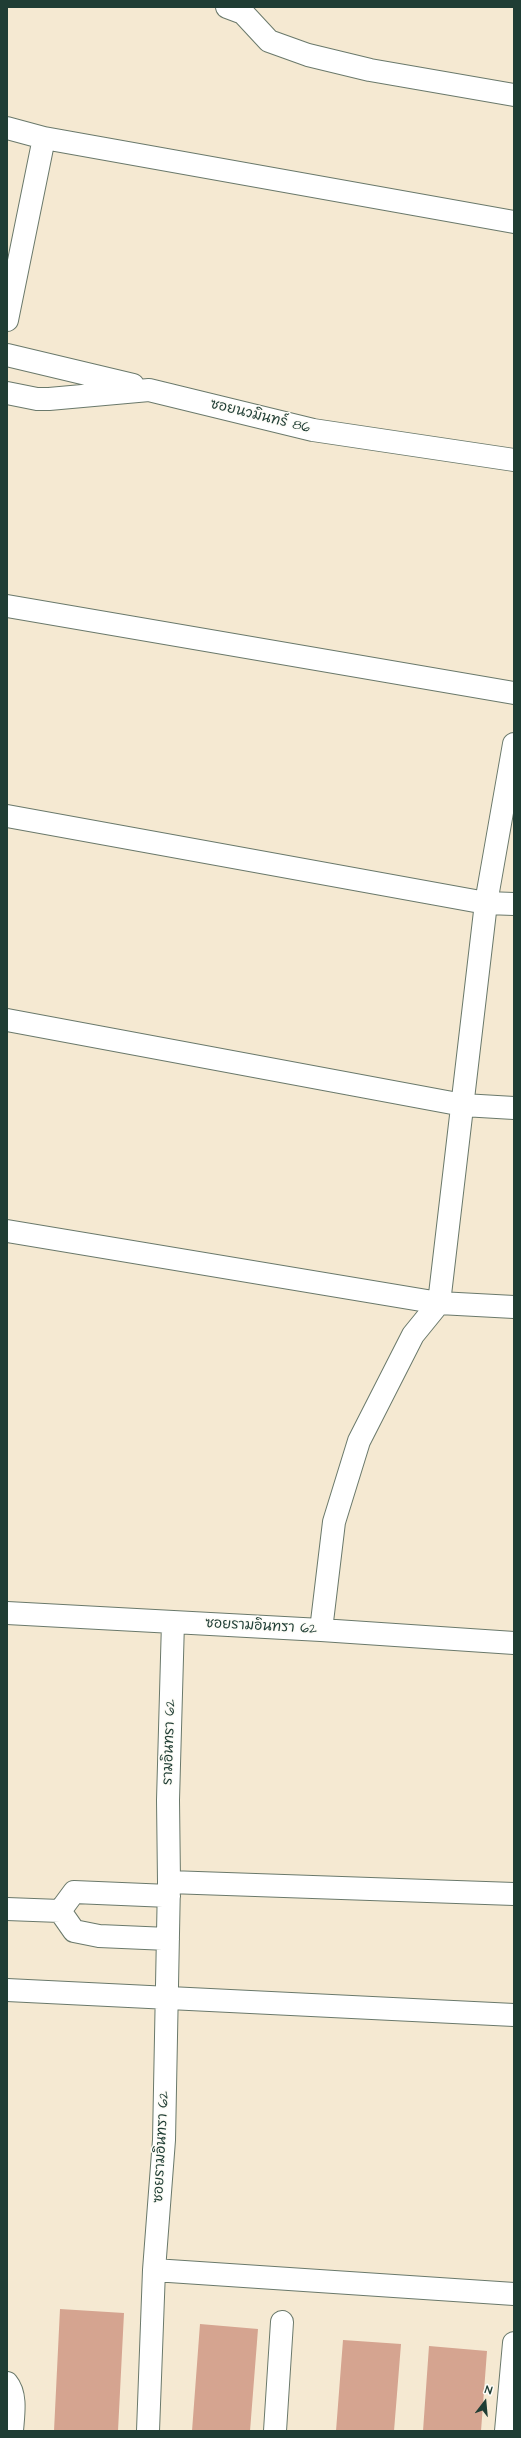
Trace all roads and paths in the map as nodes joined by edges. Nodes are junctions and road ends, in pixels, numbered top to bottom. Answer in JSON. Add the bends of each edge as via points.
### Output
{"nodes":[{"id":1,"x":227,"y":7,"type":"edge"},
{"id":2,"x":514,"y":95,"type":"edge"},
{"id":3,"x":7,"y":128,"type":"edge"},
{"id":4,"x":44,"y":138,"type":"junction"},
{"id":5,"x":514,"y":222,"type":"edge"},
{"id":6,"x":7,"y":320,"type":"edge"},
{"id":7,"x":7,"y":355,"type":"edge"},
{"id":8,"x":149,"y":390,"type":"junction"},
{"id":9,"x":7,"y":393,"type":"edge"},
{"id":10,"x":514,"y":460,"type":"edge"},
{"id":11,"x":7,"y":606,"type":"edge"},
{"id":12,"x":514,"y":693,"type":"edge"},
{"id":13,"x":514,"y":744,"type":"edge"},
{"id":14,"x":7,"y":816,"type":"edge"},
{"id":15,"x":486,"y":902,"type":"junction"},
{"id":16,"x":514,"y":904,"type":"edge"},
{"id":17,"x":7,"y":1020,"type":"edge"},
{"id":18,"x":463,"y":1105,"type":"junction"},
{"id":19,"x":514,"y":1108,"type":"edge"},
{"id":20,"x":7,"y":1231,"type":"edge"},
{"id":21,"x":439,"y":1303,"type":"junction"},
{"id":22,"x":514,"y":1307,"type":"edge"},
{"id":23,"x":7,"y":1613,"type":"edge"},
{"id":24,"x":173,"y":1622,"type":"junction"},
{"id":25,"x":321,"y":1630,"type":"junction"},
{"id":26,"x":514,"y":1643,"type":"edge"},
{"id":27,"x":169,"y":1880,"type":"junction"},
{"id":28,"x":514,"y":1894,"type":"edge"},
{"id":29,"x":7,"y":1909,"type":"edge"},
{"id":30,"x":60,"y":1911,"type":"junction"},
{"id":31,"x":168,"y":1939,"type":"junction"},
{"id":32,"x":7,"y":1990,"type":"edge"},
{"id":33,"x":168,"y":1997,"type":"junction"},
{"id":34,"x":514,"y":2015,"type":"edge"},
{"id":35,"x":154,"y":2270,"type":"junction"},
{"id":36,"x":514,"y":2294,"type":"edge"},
{"id":37,"x":282,"y":2322,"type":"dead end"},
{"id":38,"x":514,"y":2343,"type":"edge"},
{"id":39,"x":7,"y":2383,"type":"edge"},
{"id":40,"x":12,"y":2431,"type":"edge"},
{"id":41,"x":148,"y":2431,"type":"edge"},
{"id":42,"x":275,"y":2431,"type":"edge"},
{"id":43,"x":506,"y":2431,"type":"edge"}],
"edges":[{"from":1,"to":2,"type":"street","via":[[242,13],[269,41],[308,55],[370,70]]},
{"from":3,"to":4,"type":"street"},
{"from":4,"to":5,"type":"street"},
{"from":4,"to":6,"type":"street"},
{"from":7,"to":8,"type":"street"},
{"from":8,"to":9,"type":"street","name":"ซอยนวมินทร์ 86","via":[[49,399]]},
{"from":8,"to":10,"type":"street","name":"ซอยนวมินทร์ 86","via":[[313,430]]},
{"from":11,"to":12,"type":"street"},
{"from":13,"to":15,"type":"street"},
{"from":14,"to":15,"type":"street"},
{"from":15,"to":16,"type":"street"},
{"from":15,"to":18,"type":"street"},
{"from":17,"to":18,"type":"street"},
{"from":18,"to":19,"type":"street"},
{"from":18,"to":21,"type":"street"},
{"from":20,"to":21,"type":"street"},
{"from":21,"to":22,"type":"street"},
{"from":21,"to":25,"type":"street","via":[[413,1335],[359,1441],[334,1522]]},
{"from":23,"to":24,"type":"street","name":"ซอยรามอินทรา 62"},
{"from":24,"to":25,"type":"street","name":"ซอยรามอินทรา 62"},
{"from":24,"to":27,"type":"street","name":"รามอินทรา 62"},
{"from":25,"to":26,"type":"street","name":"ซอยรามอินทรา 62"},
{"from":27,"to":28,"type":"street"},
{"from":27,"to":30,"type":"street","via":[[74,1892]]},
{"from":27,"to":31,"type":"street","name":"ซอยรามอินทรา 62"},
{"from":29,"to":30,"type":"street"},
{"from":30,"to":31,"type":"street","via":[[74,1931],[99,1936]]},
{"from":31,"to":33,"type":"street","name":"ซอยรามอินทรา 62"},
{"from":32,"to":33,"type":"street"},
{"from":33,"to":34,"type":"street"},
{"from":33,"to":35,"type":"street","name":"ซอยรามอินทรา 62","via":[[164,2140]]},
{"from":35,"to":36,"type":"street"},
{"from":35,"to":41,"type":"street","name":"ซอยรามอินทรา 62"},
{"from":37,"to":42,"type":"street"},
{"from":38,"to":43,"type":"street"},
{"from":39,"to":40,"type":"street","via":[[14,2404]]}]}
